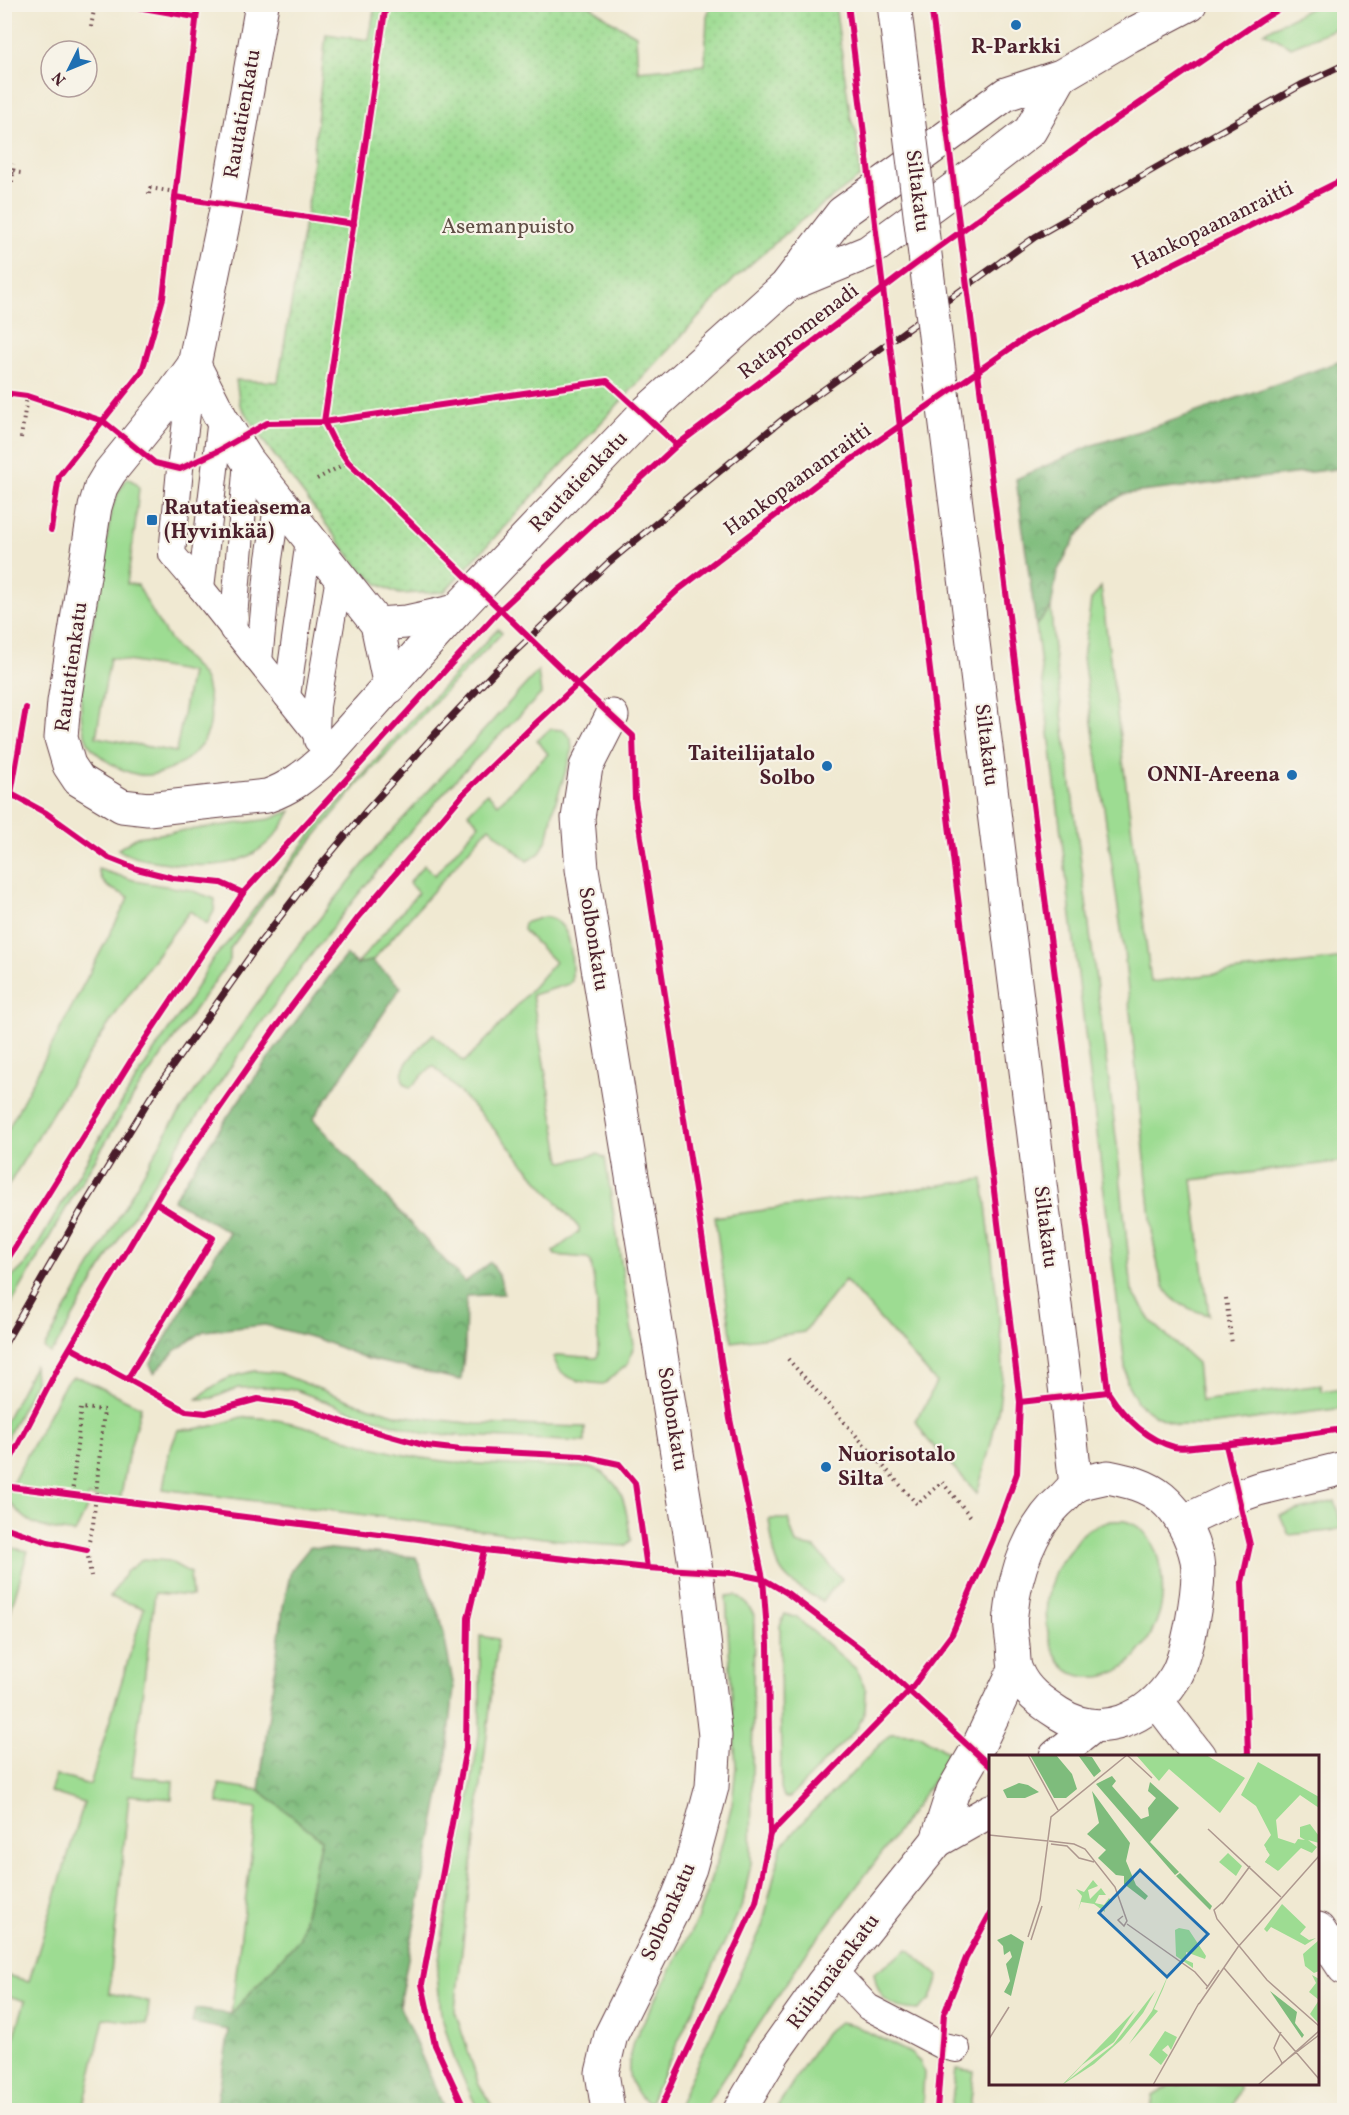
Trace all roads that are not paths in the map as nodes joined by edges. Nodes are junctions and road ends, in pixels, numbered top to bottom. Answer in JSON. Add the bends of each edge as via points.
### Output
{"nodes":[{"id":1,"x":262,"y":4,"type":"edge"},
{"id":2,"x":894,"y":4,"type":"edge"},
{"id":3,"x":1190,"y":4,"type":"edge"},
{"id":4,"x":1061,"y":76,"type":"junction"},
{"id":5,"x":786,"y":286,"type":"junction"},
{"id":6,"x":194,"y":365,"type":"junction"},
{"id":7,"x":221,"y":418,"type":"junction"},
{"id":8,"x":247,"y":460,"type":"junction"},
{"id":9,"x":278,"y":500,"type":"junction"},
{"id":10,"x":309,"y":540,"type":"junction"},
{"id":11,"x":339,"y":577,"type":"junction"},
{"id":12,"x":201,"y":588,"type":"junction"},
{"id":13,"x":456,"y":611,"type":"junction"},
{"id":14,"x":377,"y":624,"type":"junction"},
{"id":15,"x":233,"y":630,"type":"junction"},
{"id":16,"x":259,"y":661,"type":"junction"},
{"id":17,"x":390,"y":687,"type":"junction"},
{"id":18,"x":287,"y":696,"type":"junction"},
{"id":19,"x":612,"y":716,"type":"dead end"},
{"id":20,"x":319,"y":747,"type":"junction"},
{"id":21,"x":1344,"y":1468,"type":"edge"},
{"id":22,"x":1076,"y":1485,"type":"junction"},
{"id":23,"x":1183,"y":1522,"type":"junction"},
{"id":24,"x":1015,"y":1669,"type":"junction"},
{"id":25,"x":1157,"y":1701,"type":"junction"},
{"id":26,"x":1092,"y":1727,"type":"junction"},
{"id":27,"x":1057,"y":1755,"type":"edge"},
{"id":28,"x":1198,"y":1755,"type":"edge"},
{"id":29,"x":989,"y":1812,"type":"edge"},
{"id":30,"x":937,"y":1841,"type":"junction"},
{"id":31,"x":1319,"y":1932,"type":"edge"},
{"id":32,"x":1344,"y":1968,"type":"edge"},
{"id":33,"x":833,"y":1970,"type":"junction"},
{"id":34,"x":957,"y":2049,"type":"dead end"},
{"id":35,"x":608,"y":2110,"type":"edge"},
{"id":36,"x":740,"y":2110,"type":"edge"}],
"edges":[{"from":1,"to":6,"type":"street","name":"Rautatienkatu"},
{"from":2,"to":22,"type":"street","name":"Siltakatu","bridge":true},
{"from":3,"to":4,"type":"street","name":"Rautatienkatu"},
{"from":4,"to":5,"type":"street","name":"Rautatienkatu","via":[[1006,94],[842,213]]},
{"from":4,"to":5,"type":"street","name":"Rautatienkatu","via":[[1030,131],[981,169],[868,252]]},
{"from":5,"to":13,"type":"street","name":"Rautatienkatu","via":[[644,414]]},
{"from":6,"to":7,"type":"street"},
{"from":6,"to":12,"type":"lane","via":[[172,554]]},
{"from":6,"to":20,"type":"street","name":"Rautatienkatu","via":[[101,487],[64,702],[61,738],[65,758],[79,780],[99,793],[122,806],[148,809],[267,796],[284,790],[300,780]]},
{"from":7,"to":8,"type":"street"},
{"from":7,"to":12,"type":"lane"},
{"from":8,"to":9,"type":"street"},
{"from":8,"to":15,"type":"lane"},
{"from":9,"to":10,"type":"street"},
{"from":9,"to":16,"type":"lane"},
{"from":10,"to":11,"type":"street"},
{"from":10,"to":18,"type":"lane"},
{"from":11,"to":14,"type":"street"},
{"from":11,"to":20,"type":"lane","via":[[317,706]]},
{"from":12,"to":15,"type":"lane"},
{"from":13,"to":14,"type":"street"},
{"from":13,"to":17,"type":"street","name":"Rautatienkatu"},
{"from":14,"to":17,"type":"street"},
{"from":15,"to":16,"type":"lane"},
{"from":16,"to":18,"type":"lane"},
{"from":17,"to":20,"type":"street","name":"Rautatienkatu"},
{"from":18,"to":20,"type":"lane"},
{"from":19,"to":35,"type":"street","name":"Solbonkatu","via":[[586,767],[578,818],[582,869],[696,1570],[715,1736],[712,1787],[690,1868],[611,2035],[602,2073]]},
{"from":21,"to":23,"type":"street","via":[[1258,1489]]},
{"from":22,"to":23,"type":"street","via":[[1108,1477],[1142,1485],[1162,1498]]},
{"from":22,"to":24,"type":"street","via":[[1039,1525],[1017,1578],[1010,1616]]},
{"from":23,"to":25,"type":"street","via":[[1197,1561],[1195,1608],[1175,1678]]},
{"from":24,"to":26,"type":"street","via":[[1024,1686],[1043,1702],[1067,1719]]},
{"from":24,"to":30,"type":"street","name":"Riihimäenkatu","via":[[953,1791]]},
{"from":25,"to":26,"type":"street","via":[[1132,1718]]},
{"from":25,"to":28,"type":"street"},
{"from":26,"to":27,"type":"street"},
{"from":29,"to":30,"type":"street","name":"Riihimäenkatu"},
{"from":30,"to":33,"type":"street","name":"Riihimäenkatu"},
{"from":31,"to":32,"type":"street"},
{"from":33,"to":34,"type":"lane","via":[[868,2007],[943,2046]]},
{"from":33,"to":36,"type":"street","name":"Riihimäenkatu","via":[[774,2052]]}]}
